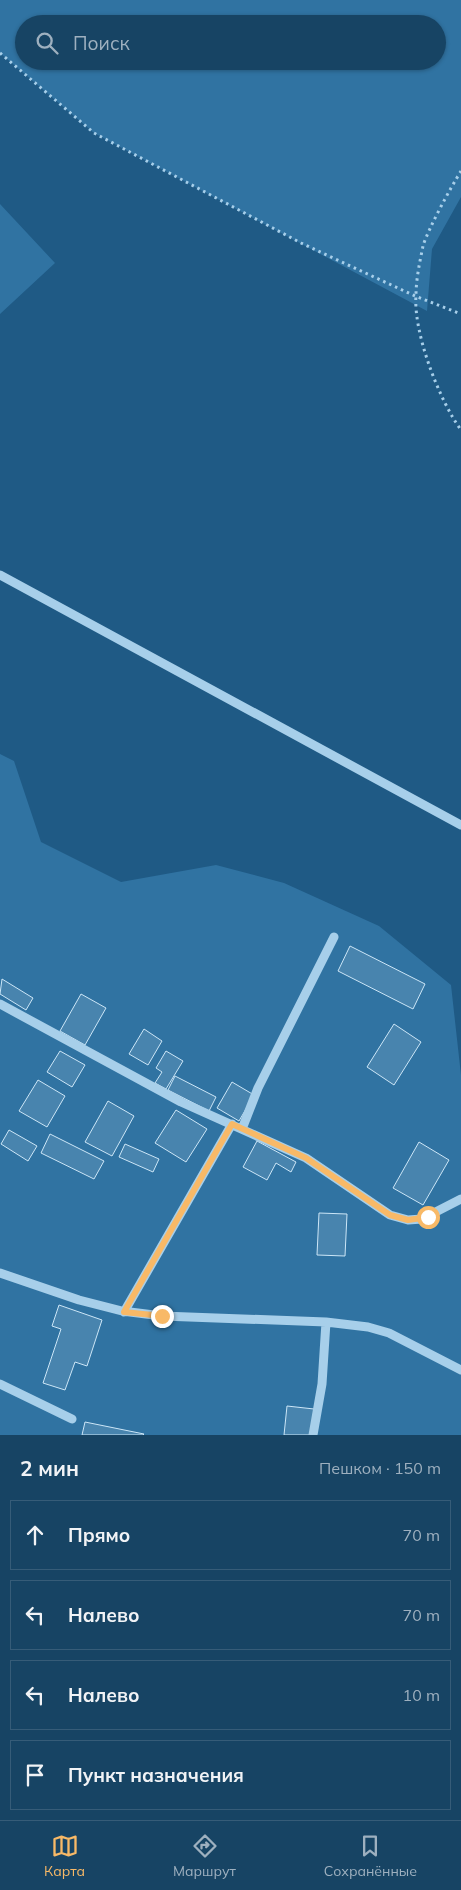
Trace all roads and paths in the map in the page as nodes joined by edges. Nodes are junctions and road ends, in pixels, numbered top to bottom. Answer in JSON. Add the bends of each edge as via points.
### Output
{"nodes":[{"id":1,"x":0,"y":52,"type":"edge"},
{"id":2,"x":15,"y":65,"type":"edge"},
{"id":3,"x":21,"y":70,"type":"edge"},
{"id":4,"x":461,"y":171,"type":"edge"},
{"id":5,"x":415,"y":296,"type":"junction"},
{"id":6,"x":461,"y":314,"type":"edge"},
{"id":7,"x":461,"y":430,"type":"edge"},
{"id":8,"x":0,"y":575,"type":"edge"},
{"id":9,"x":461,"y":824,"type":"edge"},
{"id":10,"x":334,"y":938,"type":"dead end"},
{"id":11,"x":0,"y":1004,"type":"edge"},
{"id":12,"x":232,"y":1124,"type":"junction"},
{"id":13,"x":242,"y":1129,"type":"junction"},
{"id":14,"x":461,"y":1199,"type":"edge"},
{"id":15,"x":0,"y":1273,"type":"edge"},
{"id":16,"x":124,"y":1312,"type":"junction"},
{"id":17,"x":326,"y":1322,"type":"junction"},
{"id":18,"x":461,"y":1370,"type":"edge"},
{"id":19,"x":0,"y":1384,"type":"edge"},
{"id":20,"x":72,"y":1419,"type":"dead end"},
{"id":21,"x":313,"y":1435,"type":"edge"}],
"edges":[{"from":1,"to":2,"type":"path"},
{"from":3,"to":5,"type":"path","via":[[94,133],[301,243]]},
{"from":4,"to":5,"type":"path","via":[[424,244]]},
{"from":5,"to":6,"type":"path"},
{"from":5,"to":7,"type":"path","via":[[432,376]]},
{"from":8,"to":9,"type":"street"},
{"from":10,"to":13,"type":"street","via":[[258,1088]]},
{"from":11,"to":12,"type":"street","via":[[181,1102]]},
{"from":12,"to":13,"type":"street"},
{"from":12,"to":16,"type":"street"},
{"from":13,"to":14,"type":"street","via":[[306,1158],[379,1208],[401,1219],[422,1219]]},
{"from":15,"to":16,"type":"street"},
{"from":16,"to":17,"type":"street"},
{"from":17,"to":18,"type":"street","via":[[389,1333]]},
{"from":17,"to":21,"type":"street","via":[[322,1384]]},
{"from":19,"to":20,"type":"street"}]}
